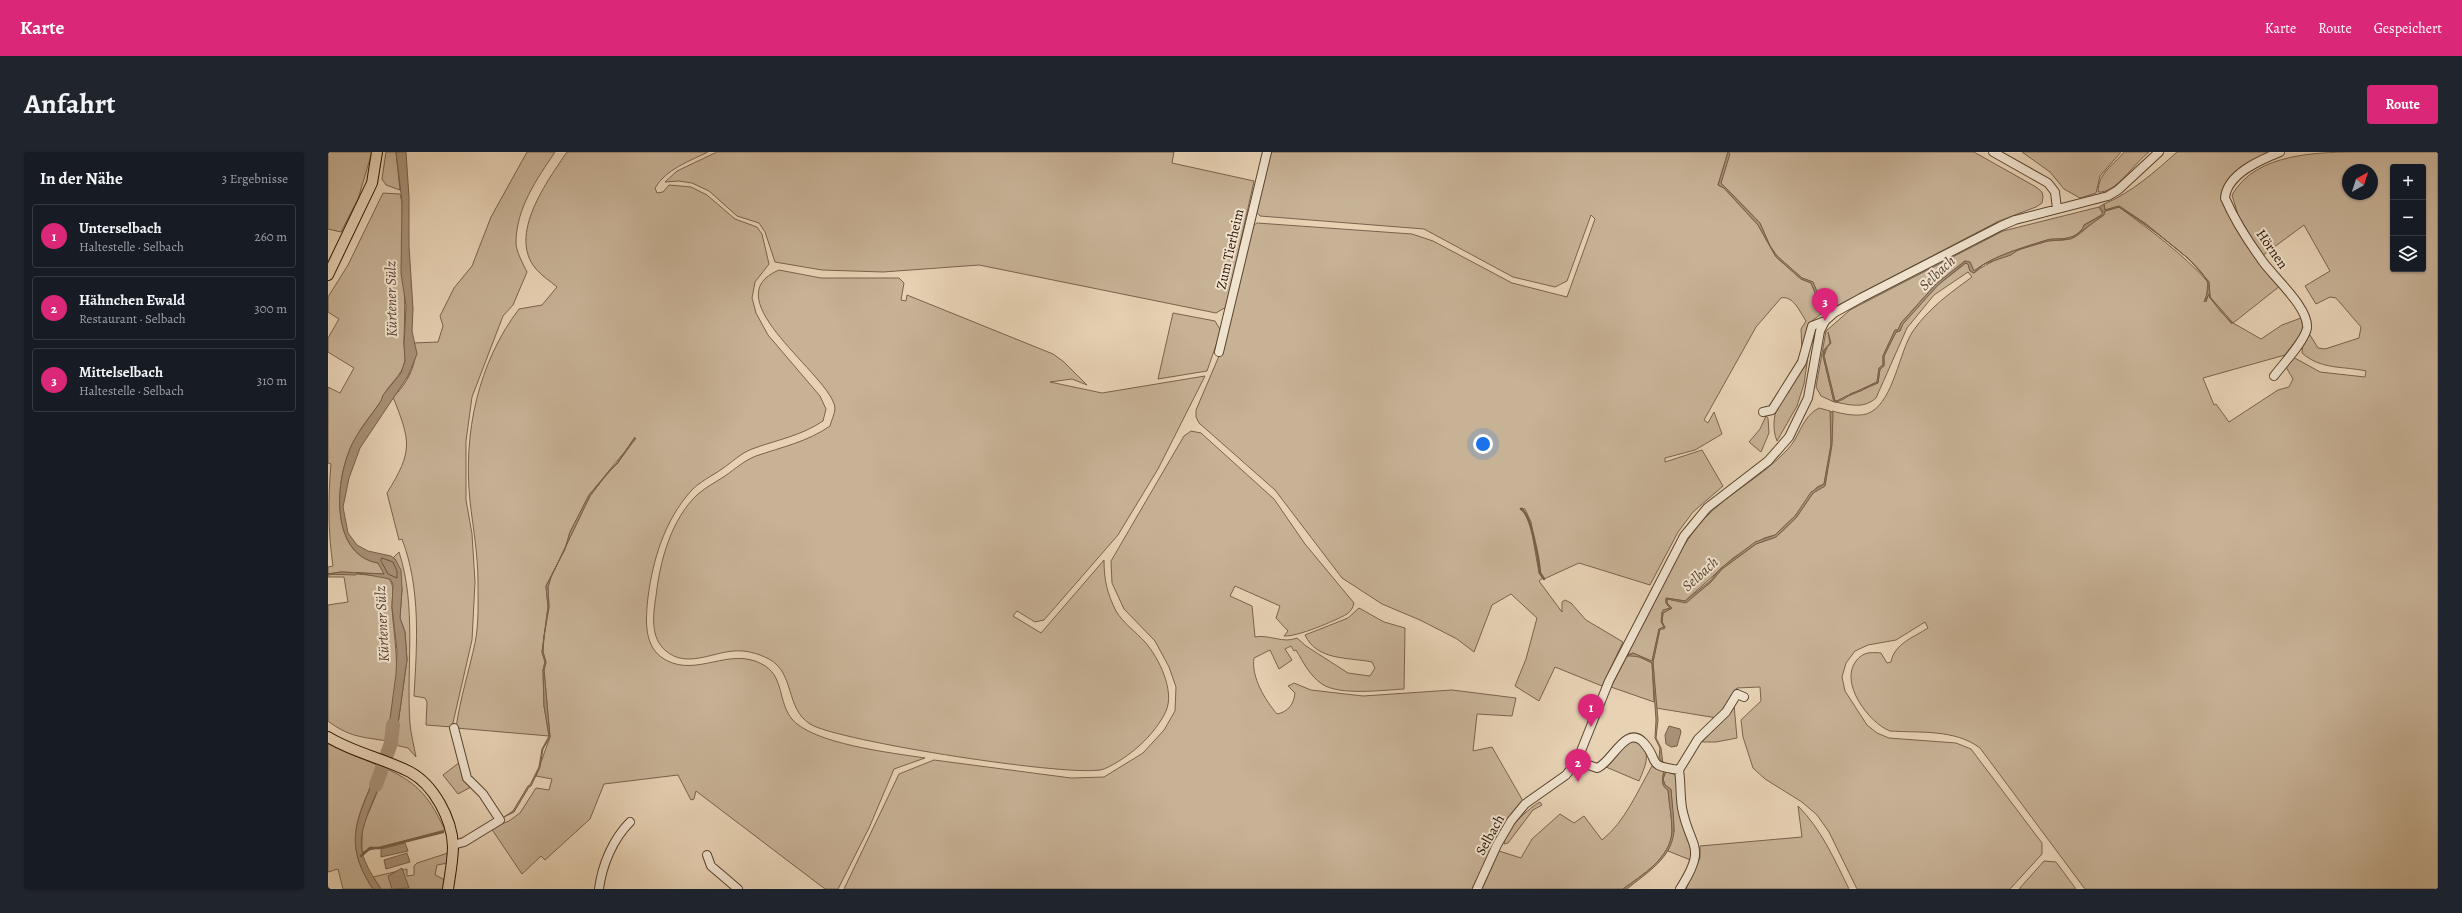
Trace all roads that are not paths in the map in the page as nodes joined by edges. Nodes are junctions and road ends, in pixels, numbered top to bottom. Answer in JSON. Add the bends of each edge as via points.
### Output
{"nodes":[{"id":1,"x":377,"y":152,"type":"edge"},
{"id":2,"x":1267,"y":152,"type":"edge"},
{"id":3,"x":1993,"y":152,"type":"edge"},
{"id":4,"x":2159,"y":152,"type":"edge"},
{"id":5,"x":2280,"y":152,"type":"edge"},
{"id":6,"x":2057,"y":210,"type":"junction"},
{"id":7,"x":328,"y":275,"type":"edge"},
{"id":8,"x":1825,"y":321,"type":"junction"},
{"id":9,"x":1219,"y":352,"type":"dead end"},
{"id":10,"x":2274,"y":376,"type":"dead end"},
{"id":11,"x":1763,"y":412,"type":"dead end"},
{"id":12,"x":1744,"y":697,"type":"dead end"},
{"id":13,"x":454,"y":728,"type":"dead end"},
{"id":14,"x":328,"y":737,"type":"edge"},
{"id":15,"x":1577,"y":761,"type":"junction"},
{"id":16,"x":1679,"y":770,"type":"junction"},
{"id":17,"x":630,"y":822,"type":"dead end"},
{"id":18,"x":453,"y":844,"type":"junction"},
{"id":19,"x":707,"y":855,"type":"dead end"},
{"id":20,"x":448,"y":889,"type":"edge"},
{"id":21,"x":599,"y":889,"type":"edge"},
{"id":22,"x":738,"y":889,"type":"edge"},
{"id":23,"x":1477,"y":889,"type":"edge"},
{"id":24,"x":1680,"y":889,"type":"edge"}],
"edges":[{"from":1,"to":7,"type":"main road","via":[[372,183]]},
{"from":2,"to":9,"type":"street","name":"Zum Tierheim"},
{"from":3,"to":6,"type":"street","via":[[2048,183],[2055,192]]},
{"from":4,"to":6,"type":"street","via":[[2108,196]]},
{"from":5,"to":10,"type":"street","name":"Hörnen","via":[[2266,157],[2232,181],[2226,190],[2225,198],[2258,254],[2299,307],[2306,323],[2305,333]]},
{"from":6,"to":8,"type":"street","via":[[2001,226],[1861,298]]},
{"from":8,"to":11,"type":"street","via":[[1812,326],[1802,362],[1772,410]]},
{"from":8,"to":15,"type":"street","name":"Selbach","via":[[1820,331],[1808,398],[1798,420],[1775,454],[1712,503],[1697,517],[1684,536],[1609,681]]},
{"from":12,"to":16,"type":"street","via":[[1737,694],[1726,712],[1698,739]]},
{"from":13,"to":18,"type":"street","via":[[467,778],[483,794],[500,820],[464,842]]},
{"from":14,"to":18,"type":"main road","via":[[349,749],[411,773],[426,784],[450,826]]},
{"from":15,"to":16,"type":"street","via":[[1597,768],[1604,766],[1624,740],[1632,737],[1641,739],[1647,746],[1654,763],[1660,767]]},
{"from":15,"to":23,"type":"street","name":"Selbach","via":[[1566,775],[1525,804],[1511,821]]},
{"from":16,"to":24,"type":"street","via":[[1682,808],[1696,846],[1695,862]]},
{"from":17,"to":21,"type":"street","via":[[622,830],[612,849],[600,877]]},
{"from":18,"to":20,"type":"main road"},
{"from":19,"to":22,"type":"street","via":[[711,866]]}]}
